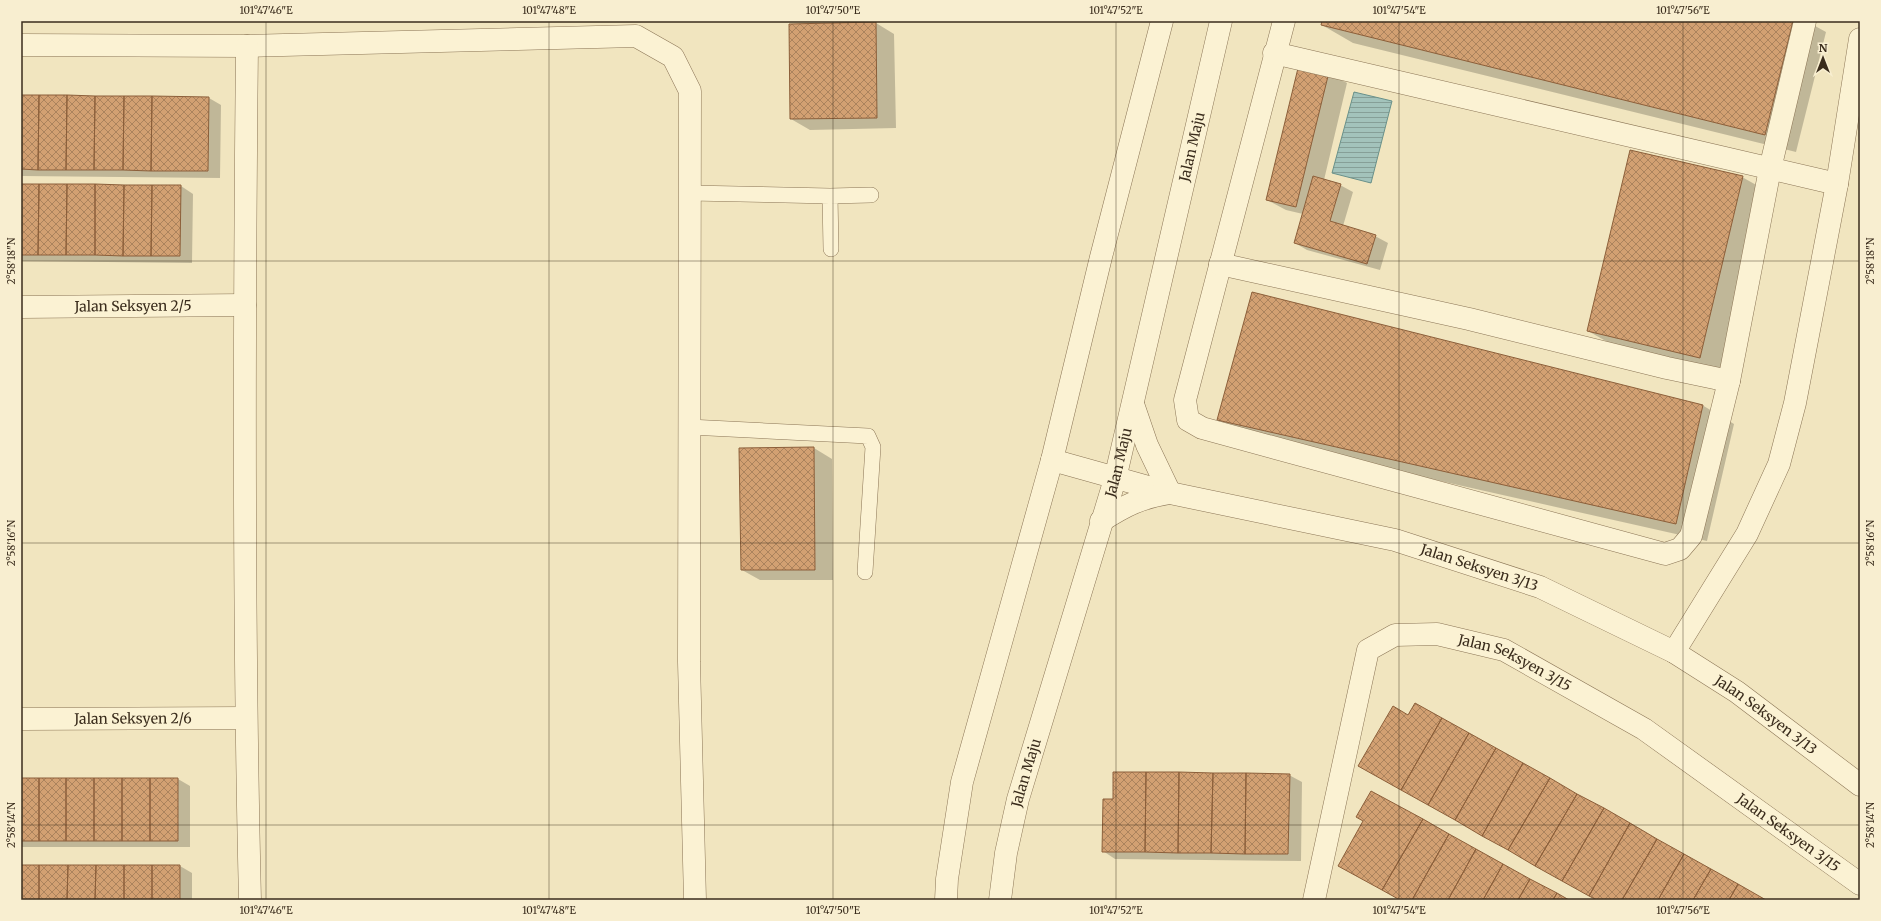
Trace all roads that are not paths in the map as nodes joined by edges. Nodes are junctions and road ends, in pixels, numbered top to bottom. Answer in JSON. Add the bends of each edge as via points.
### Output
{"nodes":[{"id":1,"x":1162,"y":21,"type":"edge"},
{"id":2,"x":1221,"y":21,"type":"edge"},
{"id":3,"x":1284,"y":21,"type":"edge"},
{"id":4,"x":1805,"y":21,"type":"edge"},
{"id":5,"x":1860,"y":39,"type":"edge"},
{"id":6,"x":21,"y":45,"type":"edge"},
{"id":7,"x":247,"y":46,"type":"junction"},
{"id":8,"x":1274,"y":53,"type":"junction"},
{"id":9,"x":1770,"y":169,"type":"junction"},
{"id":10,"x":1837,"y":184,"type":"junction"},
{"id":11,"x":690,"y":193,"type":"junction"},
{"id":12,"x":871,"y":195,"type":"dead end"},
{"id":13,"x":830,"y":196,"type":"junction"},
{"id":14,"x":831,"y":249,"type":"dead end"},
{"id":15,"x":1220,"y":264,"type":"junction"},
{"id":16,"x":245,"y":305,"type":"junction"},
{"id":17,"x":21,"y":307,"type":"edge"},
{"id":18,"x":1729,"y":381,"type":"junction"},
{"id":19,"x":1133,"y":404,"type":"junction"},
{"id":20,"x":689,"y":427,"type":"junction"},
{"id":21,"x":1052,"y":460,"type":"junction"},
{"id":22,"x":1115,"y":479,"type":"junction"},
{"id":23,"x":1170,"y":493,"type":"junction"},
{"id":24,"x":1101,"y":521,"type":"junction"},
{"id":25,"x":865,"y":572,"type":"dead end"},
{"id":26,"x":1674,"y":652,"type":"junction"},
{"id":27,"x":246,"y":718,"type":"junction"},
{"id":28,"x":21,"y":719,"type":"edge"},
{"id":29,"x":1860,"y":785,"type":"edge"},
{"id":30,"x":1860,"y":884,"type":"edge"},
{"id":31,"x":1860,"y":887,"type":"edge"},
{"id":32,"x":250,"y":900,"type":"edge"},
{"id":33,"x":695,"y":900,"type":"edge"},
{"id":34,"x":946,"y":900,"type":"edge"},
{"id":35,"x":1000,"y":900,"type":"edge"},
{"id":36,"x":1314,"y":900,"type":"edge"},
{"id":37,"x":1851,"y":900,"type":"edge"}],
"edges":[{"from":1,"to":21,"type":"street"},
{"from":2,"to":19,"type":"street","name":"Jalan Maju"},
{"from":3,"to":8,"type":"street"},
{"from":4,"to":9,"type":"street"},
{"from":5,"to":10,"type":"street"},
{"from":6,"to":7,"type":"street"},
{"from":7,"to":11,"type":"street","via":[[636,36],[674,57],[690,90]]},
{"from":7,"to":16,"type":"street"},
{"from":8,"to":9,"type":"street"},
{"from":8,"to":15,"type":"street"},
{"from":9,"to":10,"type":"street"},
{"from":9,"to":18,"type":"street"},
{"from":10,"to":26,"type":"street","via":[[1795,403],[1779,464],[1747,534]]},
{"from":11,"to":13,"type":"lane"},
{"from":11,"to":20,"type":"street"},
{"from":12,"to":13,"type":"lane"},
{"from":13,"to":14,"type":"lane"},
{"from":15,"to":18,"type":"street","via":[[1469,319]]},
{"from":15,"to":18,"type":"street","via":[[1185,400],[1188,420],[1202,428],[1665,554],[1680,549],[1691,536]]},
{"from":16,"to":17,"type":"street","name":"Jalan Seksyen 2/5"},
{"from":16,"to":27,"type":"street"},
{"from":19,"to":22,"type":"street","name":"Jalan Maju"},
{"from":19,"to":23,"type":"street","via":[[1147,445]]},
{"from":20,"to":25,"type":"lane","via":[[868,436],[873,447]]},
{"from":20,"to":33,"type":"street","via":[[689,662]]},
{"from":21,"to":22,"type":"street","name":"Jalan Seksyen 3/13"},
{"from":21,"to":34,"type":"street","via":[[962,782]]},
{"from":22,"to":23,"type":"street","name":"Jalan Seksyen 3/13"},
{"from":22,"to":24,"type":"street","name":"Jalan Maju"},
{"from":23,"to":24,"type":"street","via":[[1146,497]]},
{"from":23,"to":26,"type":"street","name":"Jalan Seksyen 3/13","via":[[1395,540],[1540,587]]},
{"from":24,"to":35,"type":"street","name":"Jalan Maju","via":[[1018,799],[1006,853]]},
{"from":26,"to":29,"type":"street","name":"Jalan Seksyen 3/13","via":[[1737,692]]},
{"from":27,"to":28,"type":"street","name":"Jalan Seksyen 2/6"},
{"from":27,"to":32,"type":"street"},
{"from":30,"to":36,"type":"street","name":"Jalan Seksyen 3/15","via":[[1644,729],[1504,650],[1437,634],[1395,635],[1368,650]]},
{"from":31,"to":37,"type":"street"}]}
